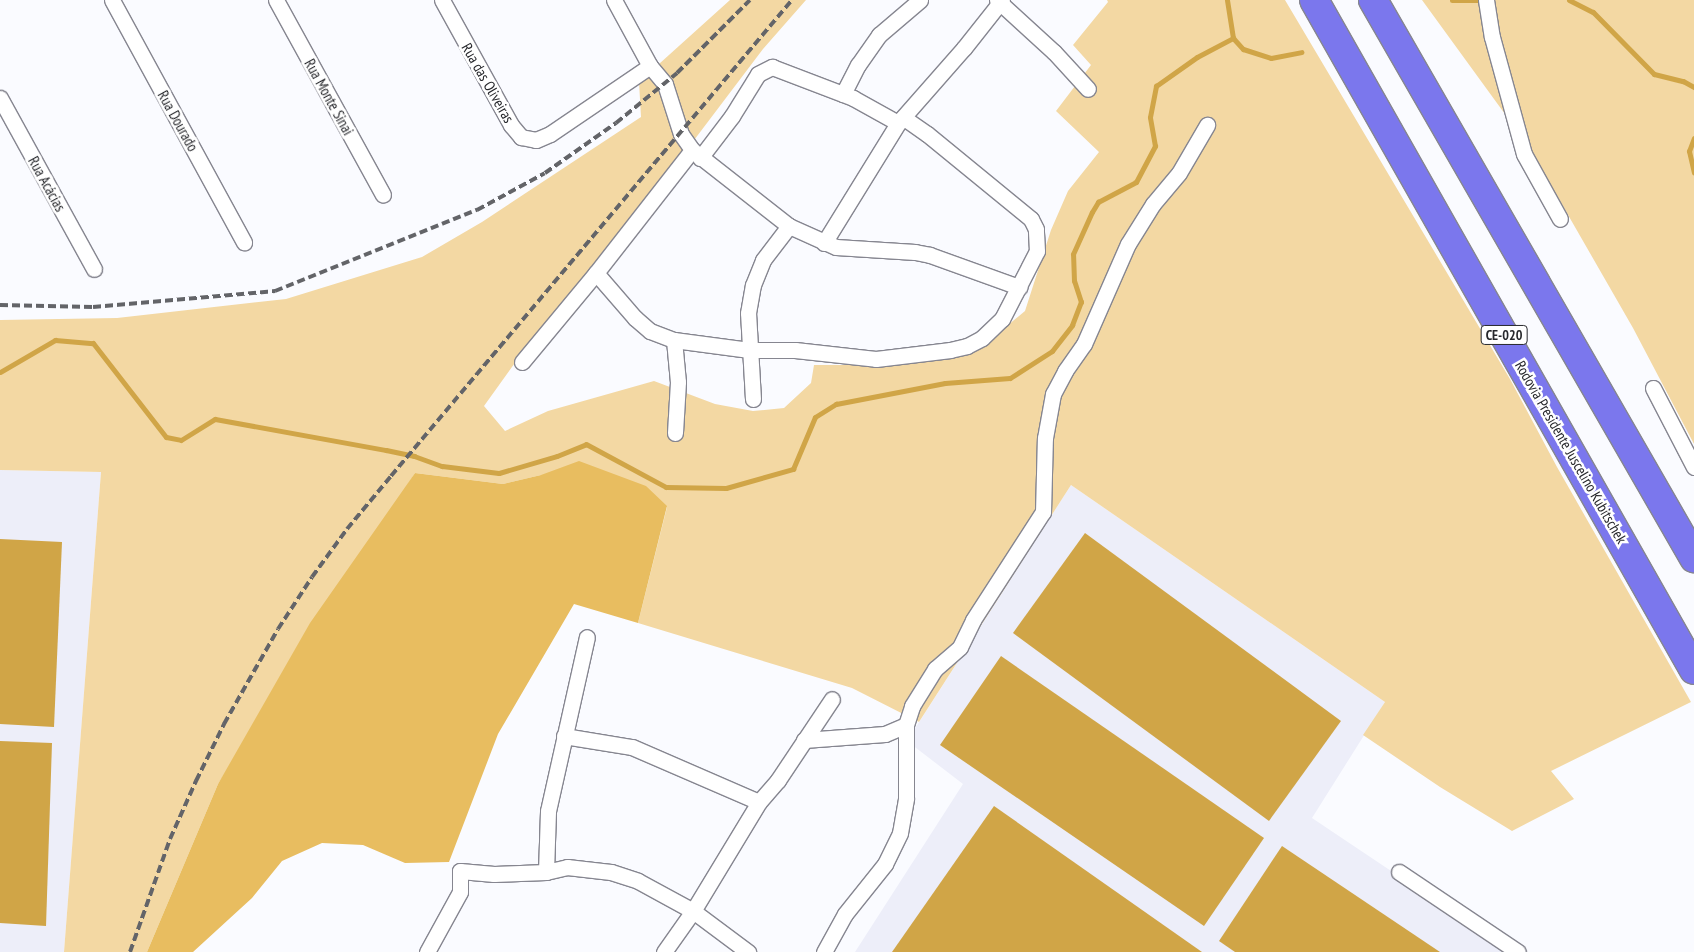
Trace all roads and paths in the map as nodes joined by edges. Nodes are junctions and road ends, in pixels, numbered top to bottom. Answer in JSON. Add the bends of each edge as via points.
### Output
{"nodes":[{"id":1,"x":112,"y":0,"type":"edge"},
{"id":2,"x":276,"y":0,"type":"edge"},
{"id":3,"x":442,"y":0,"type":"edge"},
{"id":4,"x":614,"y":0,"type":"edge"},
{"id":5,"x":920,"y":0,"type":"edge"},
{"id":6,"x":1314,"y":0,"type":"edge"},
{"id":7,"x":1373,"y":0,"type":"edge"},
{"id":8,"x":1000,"y":1,"type":"edge"},
{"id":9,"x":1486,"y":4,"type":"edge"},
{"id":10,"x":650,"y":66,"type":"junction"},
{"id":11,"x":1088,"y":89,"type":"dead end"},
{"id":12,"x":843,"y":94,"type":"junction"},
{"id":13,"x":0,"y":98,"type":"edge"},
{"id":14,"x":900,"y":120,"type":"junction"},
{"id":15,"x":1207,"y":125,"type":"dead end"},
{"id":16,"x":696,"y":154,"type":"junction"},
{"id":17,"x":383,"y":195,"type":"dead end"},
{"id":18,"x":1560,"y":219,"type":"dead end"},
{"id":19,"x":789,"y":226,"type":"junction"},
{"id":20,"x":244,"y":242,"type":"dead end"},
{"id":21,"x":824,"y":243,"type":"junction"},
{"id":22,"x":94,"y":269,"type":"dead end"},
{"id":23,"x":596,"y":273,"type":"junction"},
{"id":24,"x":1019,"y":287,"type":"junction"},
{"id":25,"x":674,"y":340,"type":"junction"},
{"id":26,"x":749,"y":350,"type":"junction"},
{"id":27,"x":522,"y":362,"type":"dead end"},
{"id":28,"x":1653,"y":388,"type":"dead end"},
{"id":29,"x":753,"y":399,"type":"dead end"},
{"id":30,"x":675,"y":432,"type":"dead end"},
{"id":31,"x":1694,"y":468,"type":"edge"},
{"id":32,"x":1694,"y":558,"type":"edge"},
{"id":33,"x":587,"y":637,"type":"dead end"},
{"id":34,"x":1694,"y":670,"type":"edge"},
{"id":35,"x":832,"y":699,"type":"dead end"},
{"id":36,"x":906,"y":725,"type":"junction"},
{"id":37,"x":564,"y":736,"type":"junction"},
{"id":38,"x":804,"y":740,"type":"junction"},
{"id":39,"x":759,"y":802,"type":"junction"},
{"id":40,"x":546,"y":872,"type":"junction"},
{"id":41,"x":1399,"y":872,"type":"dead end"},
{"id":42,"x":693,"y":911,"type":"junction"},
{"id":43,"x":427,"y":952,"type":"edge"},
{"id":44,"x":664,"y":952,"type":"edge"},
{"id":45,"x":748,"y":952,"type":"edge"},
{"id":46,"x":824,"y":952,"type":"edge"},
{"id":47,"x":1518,"y":952,"type":"edge"}],
"edges":[{"from":1,"to":20,"type":"street","name":"Rua Dourado"},
{"from":2,"to":17,"type":"street","name":"Rua Monte Sinai"},
{"from":3,"to":10,"type":"street","name":"Rua das Oliveiras","via":[[511,125],[521,137],[536,140],[550,134]]},
{"from":4,"to":10,"type":"street"},
{"from":5,"to":12,"type":"street","via":[[879,35]]},
{"from":6,"to":34,"type":"highway","name":"Rodovia Presidente Juscelino Kubitschek","number":"CE-020"},
{"from":7,"to":32,"type":"highway"},
{"from":8,"to":11,"type":"street"},
{"from":8,"to":14,"type":"street","via":[[964,48]]},
{"from":9,"to":18,"type":"street","via":[[1524,154]]},
{"from":10,"to":16,"type":"street","via":[[665,84],[681,134]]},
{"from":12,"to":14,"type":"street"},
{"from":12,"to":16,"type":"street","via":[[781,69],[764,69],[732,116]]},
{"from":13,"to":22,"type":"street","name":"Rua Acácias"},
{"from":14,"to":21,"type":"street"},
{"from":14,"to":24,"type":"street","via":[[927,134],[1031,219],[1036,229],[1038,251]]},
{"from":15,"to":36,"type":"street","via":[[1179,172],[1153,204],[1128,244],[1084,344],[1053,394],[1045,438],[1045,504],[1040,521],[1004,569],[960,647],[936,669],[912,706]]},
{"from":16,"to":19,"type":"street"},
{"from":16,"to":23,"type":"street"},
{"from":19,"to":21,"type":"street"},
{"from":19,"to":26,"type":"street","via":[[763,260],[753,285],[748,313]]},
{"from":21,"to":24,"type":"street","via":[[854,250],[930,255]]},
{"from":23,"to":25,"type":"street","via":[[650,331]]},
{"from":23,"to":27,"type":"street"},
{"from":24,"to":26,"type":"street","via":[[1002,318],[982,338],[950,350],[876,359],[794,350]]},
{"from":25,"to":26,"type":"street"},
{"from":25,"to":30,"type":"street","via":[[678,382]]},
{"from":26,"to":29,"type":"street"},
{"from":28,"to":31,"type":"street"},
{"from":33,"to":37,"type":"street"},
{"from":35,"to":38,"type":"street"},
{"from":36,"to":38,"type":"street","via":[[885,734]]},
{"from":36,"to":46,"type":"street","via":[[906,798],[900,833],[885,864],[845,914]]},
{"from":37,"to":39,"type":"street","via":[[632,747]]},
{"from":37,"to":40,"type":"street","via":[[548,811]]},
{"from":38,"to":39,"type":"street"},
{"from":39,"to":42,"type":"street"},
{"from":40,"to":42,"type":"street","via":[[568,867],[610,872],[638,881]]},
{"from":40,"to":43,"type":"street","via":[[494,874],[460,871],[460,892]]},
{"from":41,"to":47,"type":"street"},
{"from":42,"to":44,"type":"street"},
{"from":42,"to":45,"type":"street"}]}
